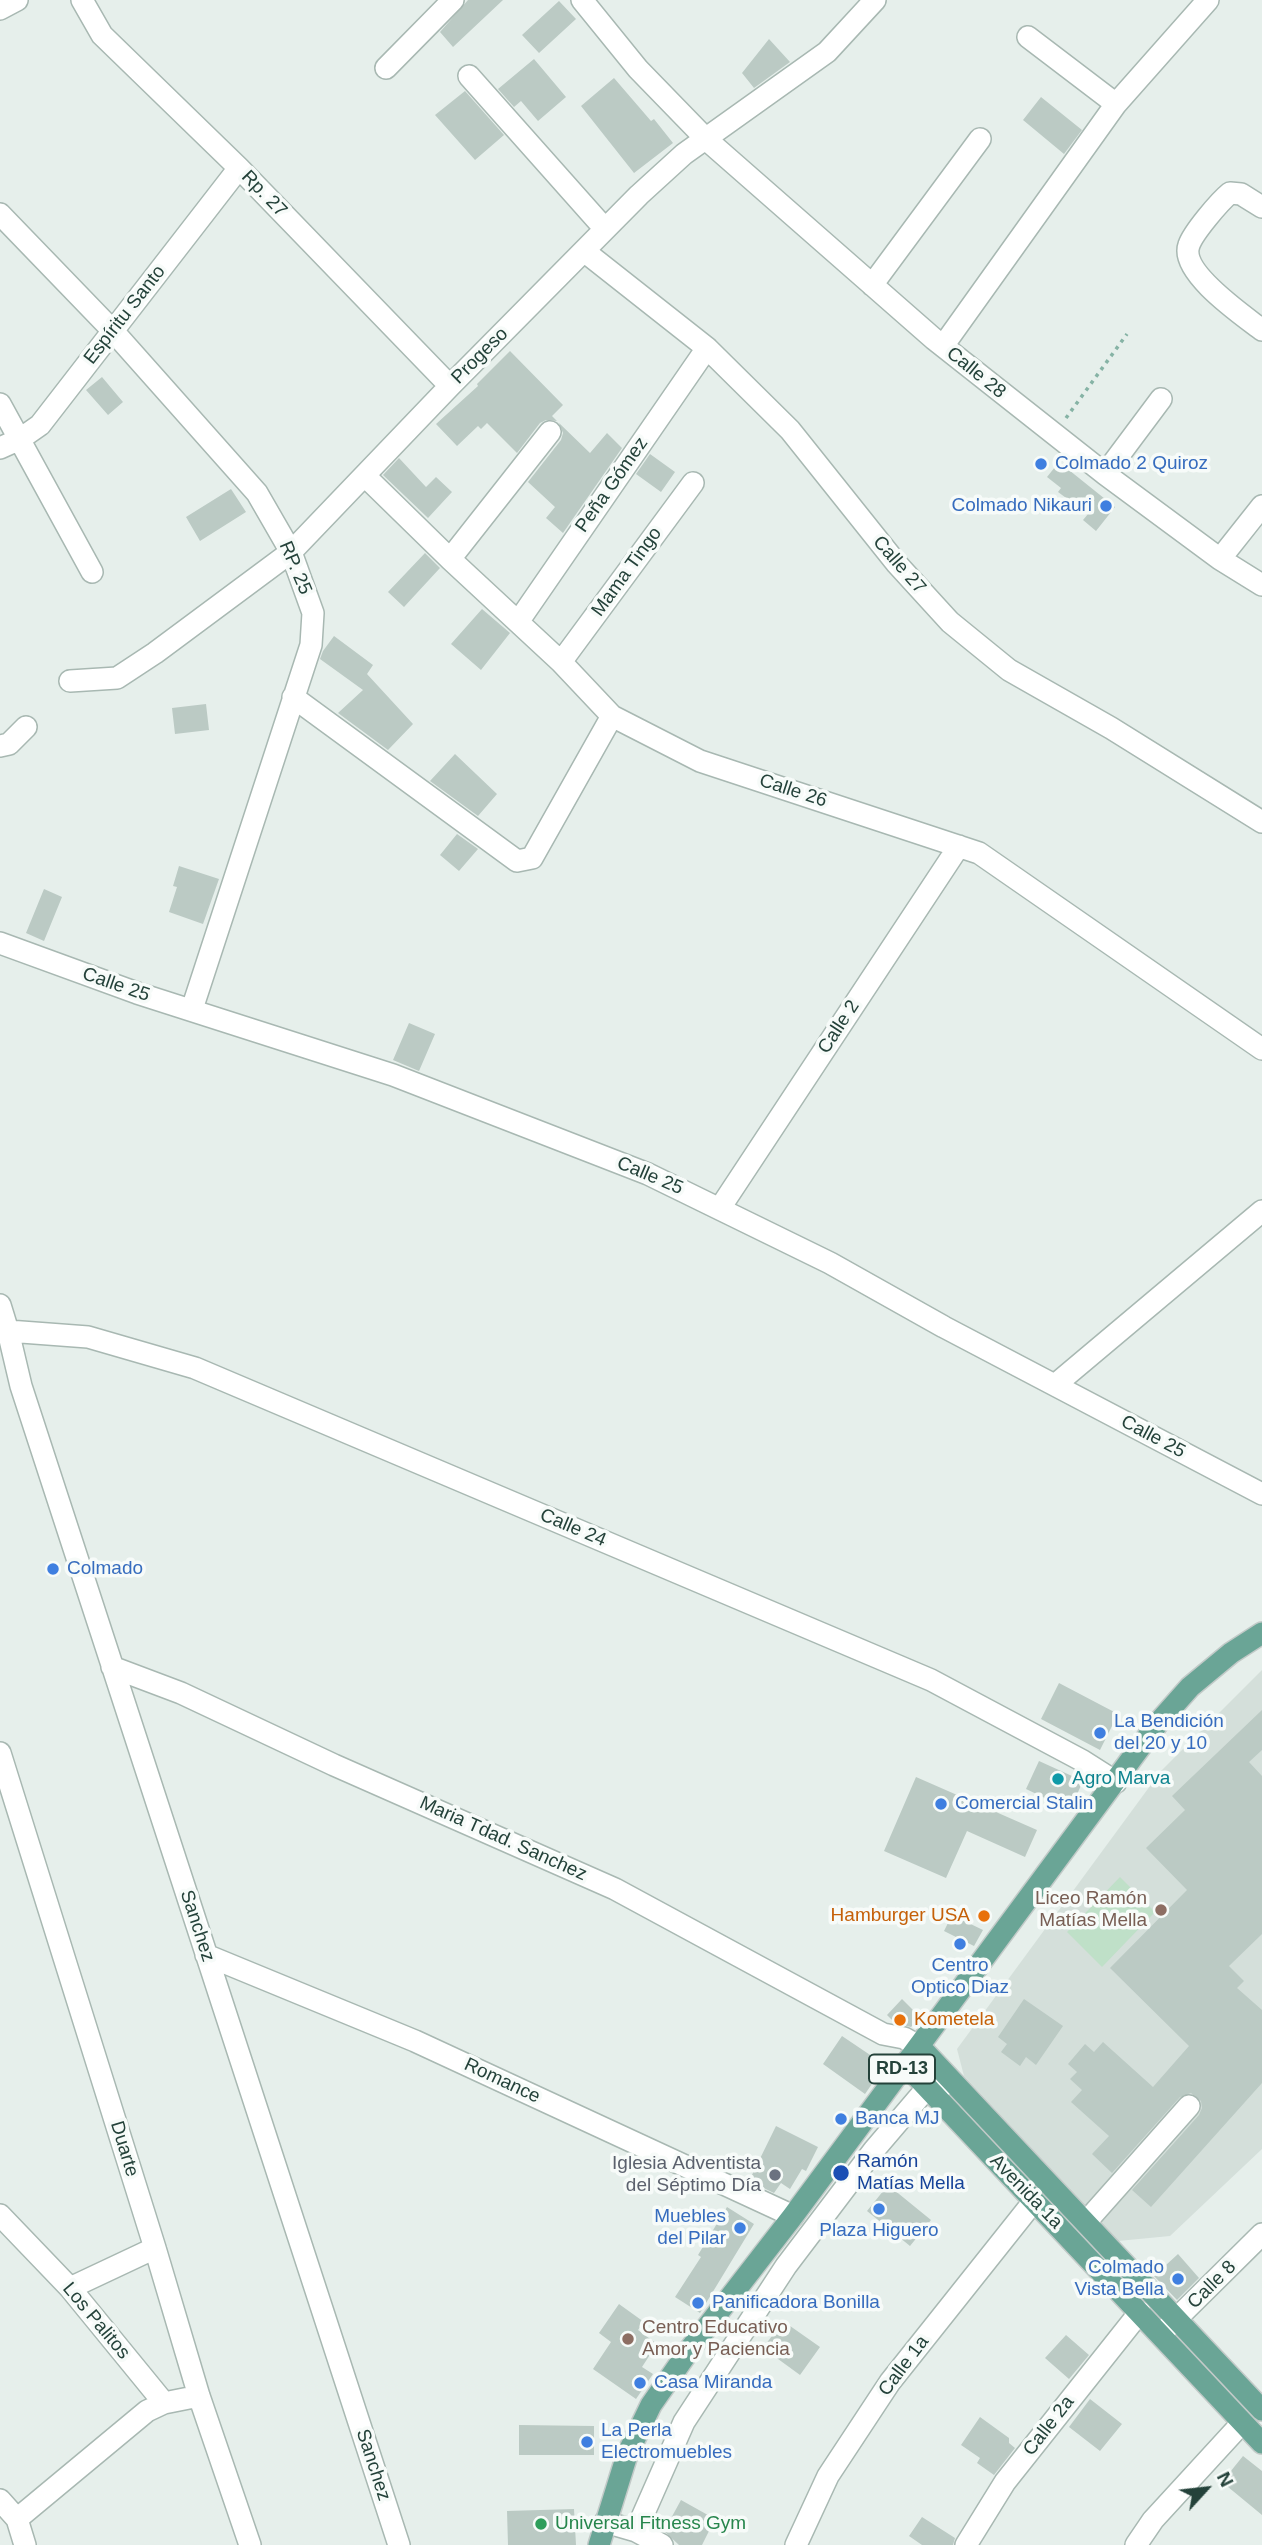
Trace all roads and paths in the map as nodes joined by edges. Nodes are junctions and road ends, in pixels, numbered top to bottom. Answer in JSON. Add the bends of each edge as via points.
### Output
{"nodes":[{"id":1,"x":17,"y":0,"type":"edge"},
{"id":2,"x":82,"y":0,"type":"edge"},
{"id":3,"x":453,"y":0,"type":"edge"},
{"id":4,"x":582,"y":0,"type":"edge"},
{"id":5,"x":876,"y":0,"type":"edge"},
{"id":6,"x":1201,"y":2,"type":"edge"},
{"id":7,"x":0,"y":9,"type":"edge"},
{"id":8,"x":1028,"y":37,"type":"dead end"},
{"id":9,"x":386,"y":68,"type":"dead end"},
{"id":10,"x":469,"y":76,"type":"dead end"},
{"id":11,"x":1116,"y":104,"type":"junction"},
{"id":12,"x":980,"y":139,"type":"dead end"},
{"id":13,"x":707,"y":140,"type":"junction"},
{"id":14,"x":239,"y":167,"type":"junction"},
{"id":15,"x":1262,"y":207,"type":"edge"},
{"id":16,"x":0,"y":214,"type":"edge"},
{"id":17,"x":605,"y":229,"type":"junction"},
{"id":18,"x":584,"y":251,"type":"junction"},
{"id":19,"x":872,"y":285,"type":"junction"},
{"id":20,"x":1262,"y":330,"type":"edge"},
{"id":21,"x":113,"y":331,"type":"junction"},
{"id":22,"x":1127,"y":334,"type":"dead end"},
{"id":23,"x":943,"y":346,"type":"junction"},
{"id":24,"x":707,"y":348,"type":"junction"},
{"id":25,"x":450,"y":386,"type":"junction"},
{"id":26,"x":1161,"y":399,"type":"dead end"},
{"id":27,"x":0,"y":404,"type":"edge"},
{"id":28,"x":550,"y":432,"type":"dead end"},
{"id":29,"x":1054,"y":435,"type":"junction"},
{"id":30,"x":20,"y":439,"type":"junction"},
{"id":31,"x":0,"y":448,"type":"edge"},
{"id":32,"x":1105,"y":474,"type":"junction"},
{"id":33,"x":365,"y":476,"type":"junction"},
{"id":34,"x":693,"y":483,"type":"dead end"},
{"id":35,"x":1262,"y":506,"type":"edge"},
{"id":36,"x":291,"y":552,"type":"junction"},
{"id":37,"x":450,"y":559,"type":"junction"},
{"id":38,"x":1220,"y":559,"type":"junction"},
{"id":39,"x":92,"y":572,"type":"dead end"},
{"id":40,"x":1262,"y":584,"type":"edge"},
{"id":41,"x":518,"y":622,"type":"junction"},
{"id":42,"x":561,"y":662,"type":"junction"},
{"id":43,"x":70,"y":681,"type":"dead end"},
{"id":44,"x":293,"y":697,"type":"junction"},
{"id":45,"x":612,"y":716,"type":"junction"},
{"id":46,"x":26,"y":727,"type":"dead end"},
{"id":47,"x":0,"y":746,"type":"edge"},
{"id":48,"x":1262,"y":822,"type":"edge"},
{"id":49,"x":959,"y":846,"type":"junction"},
{"id":50,"x":0,"y":943,"type":"edge"},
{"id":51,"x":192,"y":1009,"type":"junction"},
{"id":52,"x":1262,"y":1049,"type":"edge"},
{"id":53,"x":720,"y":1208,"type":"junction"},
{"id":54,"x":1262,"y":1211,"type":"edge"},
{"id":55,"x":0,"y":1305,"type":"edge"},
{"id":56,"x":8,"y":1331,"type":"junction"},
{"id":57,"x":1055,"y":1385,"type":"junction"},
{"id":58,"x":1262,"y":1494,"type":"edge"},
{"id":59,"x":1262,"y":1633,"type":"edge"},
{"id":60,"x":112,"y":1667,"type":"junction"},
{"id":61,"x":0,"y":1753,"type":"edge"},
{"id":62,"x":1116,"y":1782,"type":"junction"},
{"id":63,"x":206,"y":1955,"type":"junction"},
{"id":64,"x":883,"y":2034,"type":"junction"},
{"id":65,"x":920,"y":2047,"type":"junction"},
{"id":66,"x":905,"y":2064,"type":"junction"},
{"id":67,"x":955,"y":2083,"type":"junction"},
{"id":68,"x":927,"y":2088,"type":"junction"},
{"id":69,"x":1189,"y":2106,"type":"dead end"},
{"id":70,"x":1034,"y":2201,"type":"junction"},
{"id":71,"x":0,"y":2215,"type":"edge"},
{"id":72,"x":793,"y":2216,"type":"junction"},
{"id":73,"x":1086,"y":2222,"type":"junction"},
{"id":74,"x":1262,"y":2234,"type":"edge"},
{"id":75,"x":155,"y":2248,"type":"junction"},
{"id":76,"x":70,"y":2288,"type":"junction"},
{"id":77,"x":1140,"y":2312,"type":"junction"},
{"id":78,"x":1177,"y":2319,"type":"junction"},
{"id":79,"x":1161,"y":2334,"type":"junction"},
{"id":80,"x":199,"y":2396,"type":"junction"},
{"id":81,"x":164,"y":2403,"type":"junction"},
{"id":82,"x":1262,"y":2410,"type":"edge"},
{"id":83,"x":1242,"y":2423,"type":"junction"},
{"id":84,"x":1262,"y":2444,"type":"edge"},
{"id":85,"x":0,"y":2500,"type":"edge"},
{"id":86,"x":17,"y":2519,"type":"junction"},
{"id":87,"x":605,"y":2522,"type":"junction"},
{"id":88,"x":636,"y":2531,"type":"junction"},
{"id":89,"x":25,"y":2545,"type":"edge"},
{"id":90,"x":250,"y":2545,"type":"edge"},
{"id":91,"x":399,"y":2545,"type":"edge"},
{"id":92,"x":598,"y":2545,"type":"edge"},
{"id":93,"x":662,"y":2545,"type":"edge"},
{"id":94,"x":796,"y":2545,"type":"edge"},
{"id":95,"x":966,"y":2545,"type":"edge"},
{"id":96,"x":1136,"y":2545,"type":"edge"}],
"edges":[{"from":1,"to":7,"type":"street"},
{"from":2,"to":14,"type":"street","name":"Rp. 27","via":[[102,35]]},
{"from":3,"to":9,"type":"street"},
{"from":4,"to":13,"type":"street","name":"Calle 28","via":[[638,69]]},
{"from":5,"to":13,"type":"street","name":"Progeso","via":[[827,52]]},
{"from":6,"to":11,"type":"street"},
{"from":8,"to":11,"type":"street"},
{"from":10,"to":17,"type":"street"},
{"from":11,"to":23,"type":"street"},
{"from":12,"to":19,"type":"street"},
{"from":13,"to":17,"type":"street","name":"Progeso","via":[[684,154]]},
{"from":13,"to":19,"type":"street","name":"Calle 28"},
{"from":14,"to":21,"type":"street","name":"Espíritu Santo"},
{"from":14,"to":25,"type":"street","name":"Rp. 27"},
{"from":15,"to":20,"type":"street","via":[[1230,193],[1189,245],[1188,255],[1213,291]]},
{"from":16,"to":21,"type":"street","name":"RP. 25"},
{"from":17,"to":18,"type":"street","name":"Progeso"},
{"from":18,"to":24,"type":"street","name":"Calle 27"},
{"from":18,"to":25,"type":"street","name":"Progeso"},
{"from":19,"to":23,"type":"street","name":"Calle 28"},
{"from":21,"to":30,"type":"street","name":"Espíritu Santo","via":[[40,425]]},
{"from":21,"to":36,"type":"street","name":"RP. 25","via":[[257,493]]},
{"from":22,"to":29,"type":"path"},
{"from":23,"to":29,"type":"street","name":"Calle 28"},
{"from":24,"to":41,"type":"street","name":"Peña Gómez"},
{"from":24,"to":48,"type":"street","name":"Calle 27","via":[[790,430],[897,564],[950,622],[1009,670]]},
{"from":25,"to":33,"type":"street","name":"Progeso"},
{"from":26,"to":32,"type":"street"},
{"from":27,"to":30,"type":"street"},
{"from":28,"to":37,"type":"street"},
{"from":29,"to":32,"type":"street","name":"Calle 28"},
{"from":30,"to":31,"type":"street","name":"Espíritu Santo"},
{"from":30,"to":39,"type":"street"},
{"from":32,"to":38,"type":"street","name":"Calle 28"},
{"from":33,"to":36,"type":"street","name":"Progeso"},
{"from":33,"to":37,"type":"street","name":"Calle 26"},
{"from":34,"to":42,"type":"street","name":"Mama Tingo"},
{"from":35,"to":38,"type":"street"},
{"from":36,"to":43,"type":"street","name":"Progeso","via":[[117,678]]},
{"from":36,"to":44,"type":"street","name":"RP. 25","via":[[313,613],[311,645]]},
{"from":37,"to":41,"type":"street","name":"Calle 26"},
{"from":38,"to":40,"type":"street","name":"Calle 28"},
{"from":41,"to":42,"type":"street","name":"Calle 26"},
{"from":42,"to":45,"type":"street","name":"Calle 26"},
{"from":44,"to":45,"type":"street","via":[[517,861],[532,858]]},
{"from":44,"to":51,"type":"street","name":"RP. 25"},
{"from":45,"to":49,"type":"street","name":"Calle 26","via":[[700,761]]},
{"from":46,"to":47,"type":"street","via":[[9,744]]},
{"from":49,"to":52,"type":"street","name":"Calle 26","via":[[979,853]]},
{"from":49,"to":53,"type":"street","name":"Calle 2"},
{"from":50,"to":51,"type":"street","name":"Calle 25"},
{"from":51,"to":53,"type":"street","name":"Calle 25","via":[[393,1075],[648,1174]]},
{"from":53,"to":57,"type":"street","name":"Calle 25"},
{"from":54,"to":57,"type":"street"},
{"from":55,"to":56,"type":"street","name":"Sanchez"},
{"from":56,"to":60,"type":"street","name":"Sanchez","via":[[20,1386]]},
{"from":56,"to":62,"type":"street","name":"Calle 24","via":[[88,1337],[195,1368],[931,1680]]},
{"from":57,"to":58,"type":"street","name":"Calle 25"},
{"from":59,"to":62,"type":"main road","number":"RD-13","via":[[1190,1687]]},
{"from":60,"to":63,"type":"street","name":"Sanchez"},
{"from":60,"to":64,"type":"street","name":"Maria Tdad. Sanchez","via":[[181,1693],[615,1889]]},
{"from":61,"to":75,"type":"street","name":"Duarte"},
{"from":62,"to":65,"type":"main road","number":"RD-13"},
{"from":63,"to":72,"type":"street","name":"Romance","via":[[415,2041]]},
{"from":63,"to":91,"type":"street","name":"Sanchez"},
{"from":64,"to":65,"type":"street"},
{"from":64,"to":66,"type":"street"},
{"from":65,"to":66,"type":"main road","number":"RD-13"},
{"from":65,"to":67,"type":"main road","name":"Avenida 1a"},
{"from":66,"to":68,"type":"main road","name":"Avenida 1a"},
{"from":66,"to":72,"type":"main road","number":"RD-13"},
{"from":67,"to":68,"type":"street"},
{"from":67,"to":73,"type":"main road","name":"Avenida 1a"},
{"from":68,"to":70,"type":"main road","name":"Avenida 1a"},
{"from":68,"to":88,"type":"street","via":[[786,2266],[684,2422]]},
{"from":69,"to":73,"type":"street"},
{"from":70,"to":77,"type":"main road","name":"Avenida 1a"},
{"from":70,"to":94,"type":"street","name":"Calle 1a","via":[[890,2382],[828,2476]]},
{"from":71,"to":76,"type":"street","name":"Los Palitos"},
{"from":72,"to":87,"type":"main road","number":"RD-13","via":[[651,2405],[627,2455]]},
{"from":73,"to":78,"type":"main road","name":"Avenida 1a"},
{"from":74,"to":78,"type":"street","name":"Calle 8"},
{"from":75,"to":76,"type":"street"},
{"from":75,"to":80,"type":"street","name":"Duarte"},
{"from":76,"to":81,"type":"street","name":"Los Palitos"},
{"from":77,"to":79,"type":"main road","name":"Avenida 1a"},
{"from":77,"to":95,"type":"street","name":"Calle 2a","via":[[1005,2482]]},
{"from":78,"to":79,"type":"street","name":"Calle 8"},
{"from":78,"to":82,"type":"main road","name":"Avenida 1a"},
{"from":79,"to":83,"type":"main road","name":"Avenida 1a"},
{"from":80,"to":81,"type":"street"},
{"from":80,"to":90,"type":"street","name":"Duarte"},
{"from":81,"to":86,"type":"street","via":[[147,2411]]},
{"from":83,"to":84,"type":"main road","name":"Avenida 1a"},
{"from":83,"to":96,"type":"street","via":[[1153,2520]]},
{"from":85,"to":86,"type":"street"},
{"from":86,"to":89,"type":"street"},
{"from":87,"to":88,"type":"street"},
{"from":87,"to":92,"type":"main road","number":"RD-13"},
{"from":88,"to":93,"type":"street"}]}
